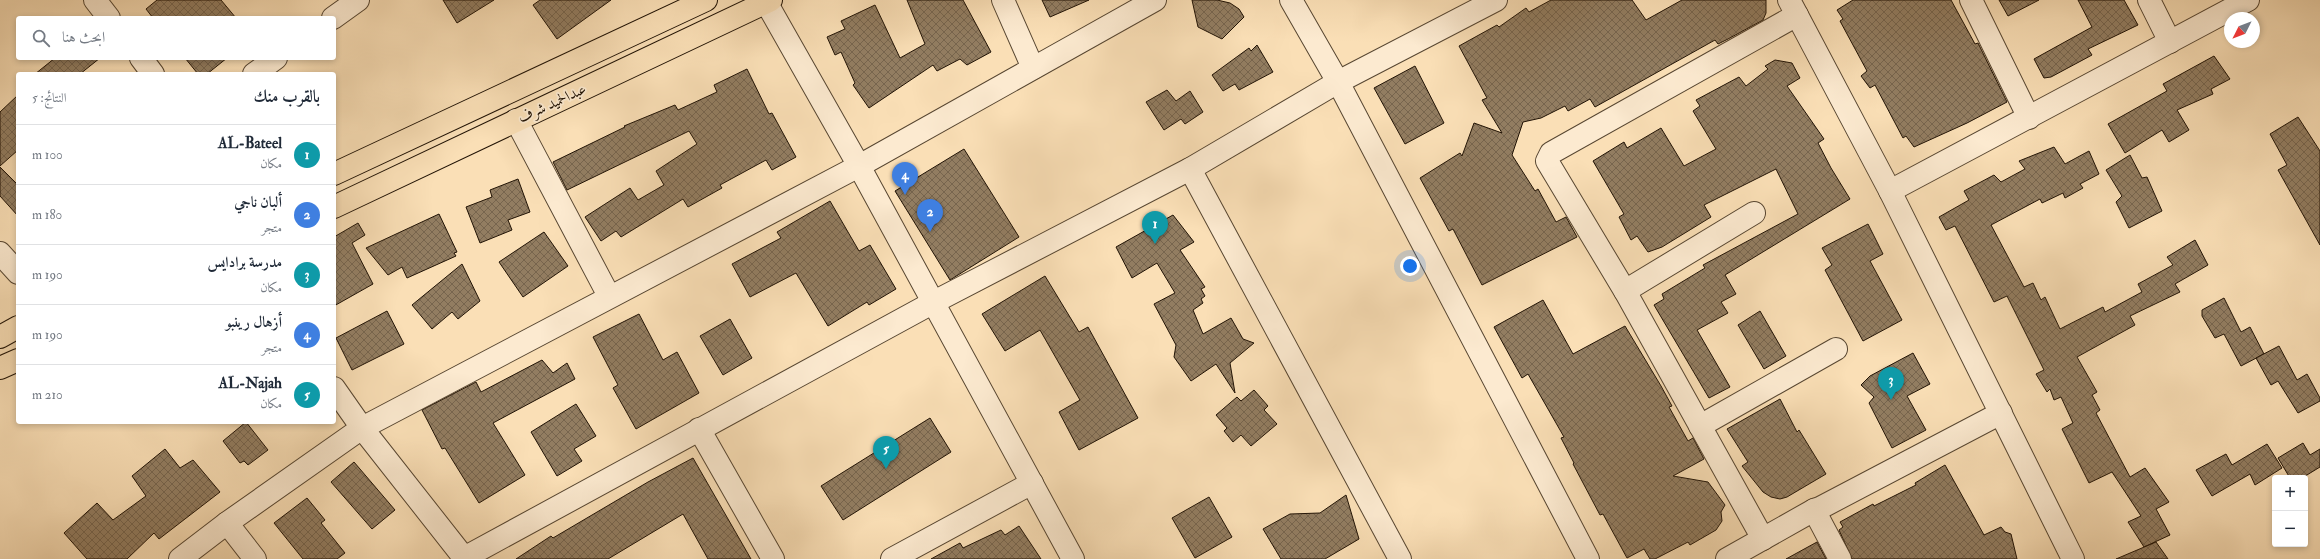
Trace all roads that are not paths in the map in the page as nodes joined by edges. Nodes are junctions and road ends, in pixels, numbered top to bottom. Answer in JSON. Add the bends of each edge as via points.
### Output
{"nodes":[{"id":1,"x":95,"y":0,"type":"edge"},
{"id":2,"x":358,"y":0,"type":"edge"},
{"id":3,"x":706,"y":0,"type":"edge"},
{"id":4,"x":1003,"y":0,"type":"edge"},
{"id":5,"x":1155,"y":0,"type":"edge"},
{"id":6,"x":1291,"y":0,"type":"edge"},
{"id":7,"x":1496,"y":0,"type":"edge"},
{"id":8,"x":1971,"y":0,"type":"edge"},
{"id":9,"x":2148,"y":0,"type":"edge"},
{"id":10,"x":2248,"y":0,"type":"edge"},
{"id":11,"x":769,"y":1,"type":"edge"},
{"id":12,"x":1793,"y":8,"type":"edge"},
{"id":13,"x":107,"y":16,"type":"edge"},
{"id":14,"x":336,"y":16,"type":"edge"},
{"id":15,"x":2170,"y":42,"type":"junction"},
{"id":16,"x":143,"y":60,"type":"edge"},
{"id":17,"x":273,"y":60,"type":"edge"},
{"id":18,"x":1033,"y":68,"type":"junction"},
{"id":19,"x":152,"y":72,"type":"edge"},
{"id":20,"x":257,"y":72,"type":"edge"},
{"id":21,"x":1338,"y":82,"type":"junction"},
{"id":22,"x":2029,"y":118,"type":"junction"},
{"id":23,"x":516,"y":120,"type":"junction"},
{"id":24,"x":859,"y":166,"type":"junction"},
{"id":25,"x":1190,"y":169,"type":"junction"},
{"id":26,"x":336,"y":173,"type":"edge"},
{"id":27,"x":1890,"y":191,"type":"junction"},
{"id":28,"x":336,"y":206,"type":"edge"},
{"id":29,"x":1754,"y":213,"type":"dead end"},
{"id":30,"x":0,"y":253,"type":"edge"},
{"id":31,"x":16,"y":271,"type":"edge"},
{"id":32,"x":1624,"y":290,"type":"junction"},
{"id":33,"x":609,"y":296,"type":"junction"},
{"id":34,"x":934,"y":302,"type":"junction"},
{"id":35,"x":16,"y":328,"type":"edge"},
{"id":36,"x":0,"y":337,"type":"edge"},
{"id":37,"x":1836,"y":349,"type":"dead end"},
{"id":38,"x":16,"y":361,"type":"edge"},
{"id":39,"x":0,"y":368,"type":"edge"},
{"id":40,"x":336,"y":391,"type":"edge"},
{"id":41,"x":2001,"y":413,"type":"junction"},
{"id":42,"x":1700,"y":426,"type":"junction"},
{"id":43,"x":362,"y":428,"type":"junction"},
{"id":44,"x":699,"y":428,"type":"junction"},
{"id":45,"x":1032,"y":482,"type":"junction"},
{"id":46,"x":1814,"y":510,"type":"junction"},
{"id":47,"x":227,"y":523,"type":"junction"},
{"id":48,"x":1763,"y":539,"type":"junction"},
{"id":49,"x":464,"y":558,"type":"edge"},
{"id":50,"x":180,"y":559,"type":"edge"},
{"id":51,"x":255,"y":559,"type":"edge"},
{"id":52,"x":773,"y":559,"type":"edge"},
{"id":53,"x":892,"y":559,"type":"edge"},
{"id":54,"x":1073,"y":559,"type":"edge"},
{"id":55,"x":1400,"y":559,"type":"edge"},
{"id":56,"x":1588,"y":559,"type":"edge"},
{"id":57,"x":1727,"y":559,"type":"edge"},
{"id":58,"x":1840,"y":559,"type":"edge"},
{"id":59,"x":2073,"y":559,"type":"edge"}],
"edges":[{"from":1,"to":13,"type":"street"},
{"from":2,"to":14,"type":"street"},
{"from":3,"to":26,"type":"main road","name":"عبدالحميد شرف"},
{"from":4,"to":18,"type":"street"},
{"from":5,"to":18,"type":"street"},
{"from":6,"to":21,"type":"street"},
{"from":7,"to":21,"type":"street"},
{"from":8,"to":22,"type":"street"},
{"from":9,"to":15,"type":"street"},
{"from":10,"to":15,"type":"street"},
{"from":11,"to":23,"type":"main road","name":"عبدالحميد شرف"},
{"from":11,"to":24,"type":"street"},
{"from":12,"to":27,"type":"street"},
{"from":12,"to":32,"type":"street","via":[[1548,155],[1548,164]]},
{"from":15,"to":22,"type":"street"},
{"from":16,"to":19,"type":"street"},
{"from":17,"to":20,"type":"street"},
{"from":18,"to":24,"type":"street"},
{"from":21,"to":25,"type":"street"},
{"from":21,"to":56,"type":"street"},
{"from":22,"to":27,"type":"street"},
{"from":23,"to":28,"type":"main road","name":"عبدالحميد شرف"},
{"from":23,"to":33,"type":"street"},
{"from":24,"to":33,"type":"street"},
{"from":24,"to":34,"type":"street"},
{"from":25,"to":34,"type":"street"},
{"from":25,"to":55,"type":"street"},
{"from":27,"to":41,"type":"street"},
{"from":29,"to":32,"type":"street"},
{"from":30,"to":31,"type":"street"},
{"from":32,"to":42,"type":"street"},
{"from":33,"to":43,"type":"street"},
{"from":34,"to":44,"type":"street"},
{"from":34,"to":45,"type":"street"},
{"from":35,"to":36,"type":"main road"},
{"from":37,"to":42,"type":"street"},
{"from":38,"to":39,"type":"main road"},
{"from":40,"to":43,"type":"street"},
{"from":41,"to":46,"type":"street"},
{"from":41,"to":59,"type":"street"},
{"from":42,"to":48,"type":"street"},
{"from":43,"to":47,"type":"street"},
{"from":43,"to":49,"type":"street"},
{"from":44,"to":49,"type":"street"},
{"from":44,"to":52,"type":"street"},
{"from":45,"to":53,"type":"street"},
{"from":45,"to":54,"type":"street"},
{"from":46,"to":48,"type":"street"},
{"from":46,"to":58,"type":"street"},
{"from":47,"to":50,"type":"street"},
{"from":47,"to":51,"type":"street"},
{"from":48,"to":57,"type":"street"}]}
